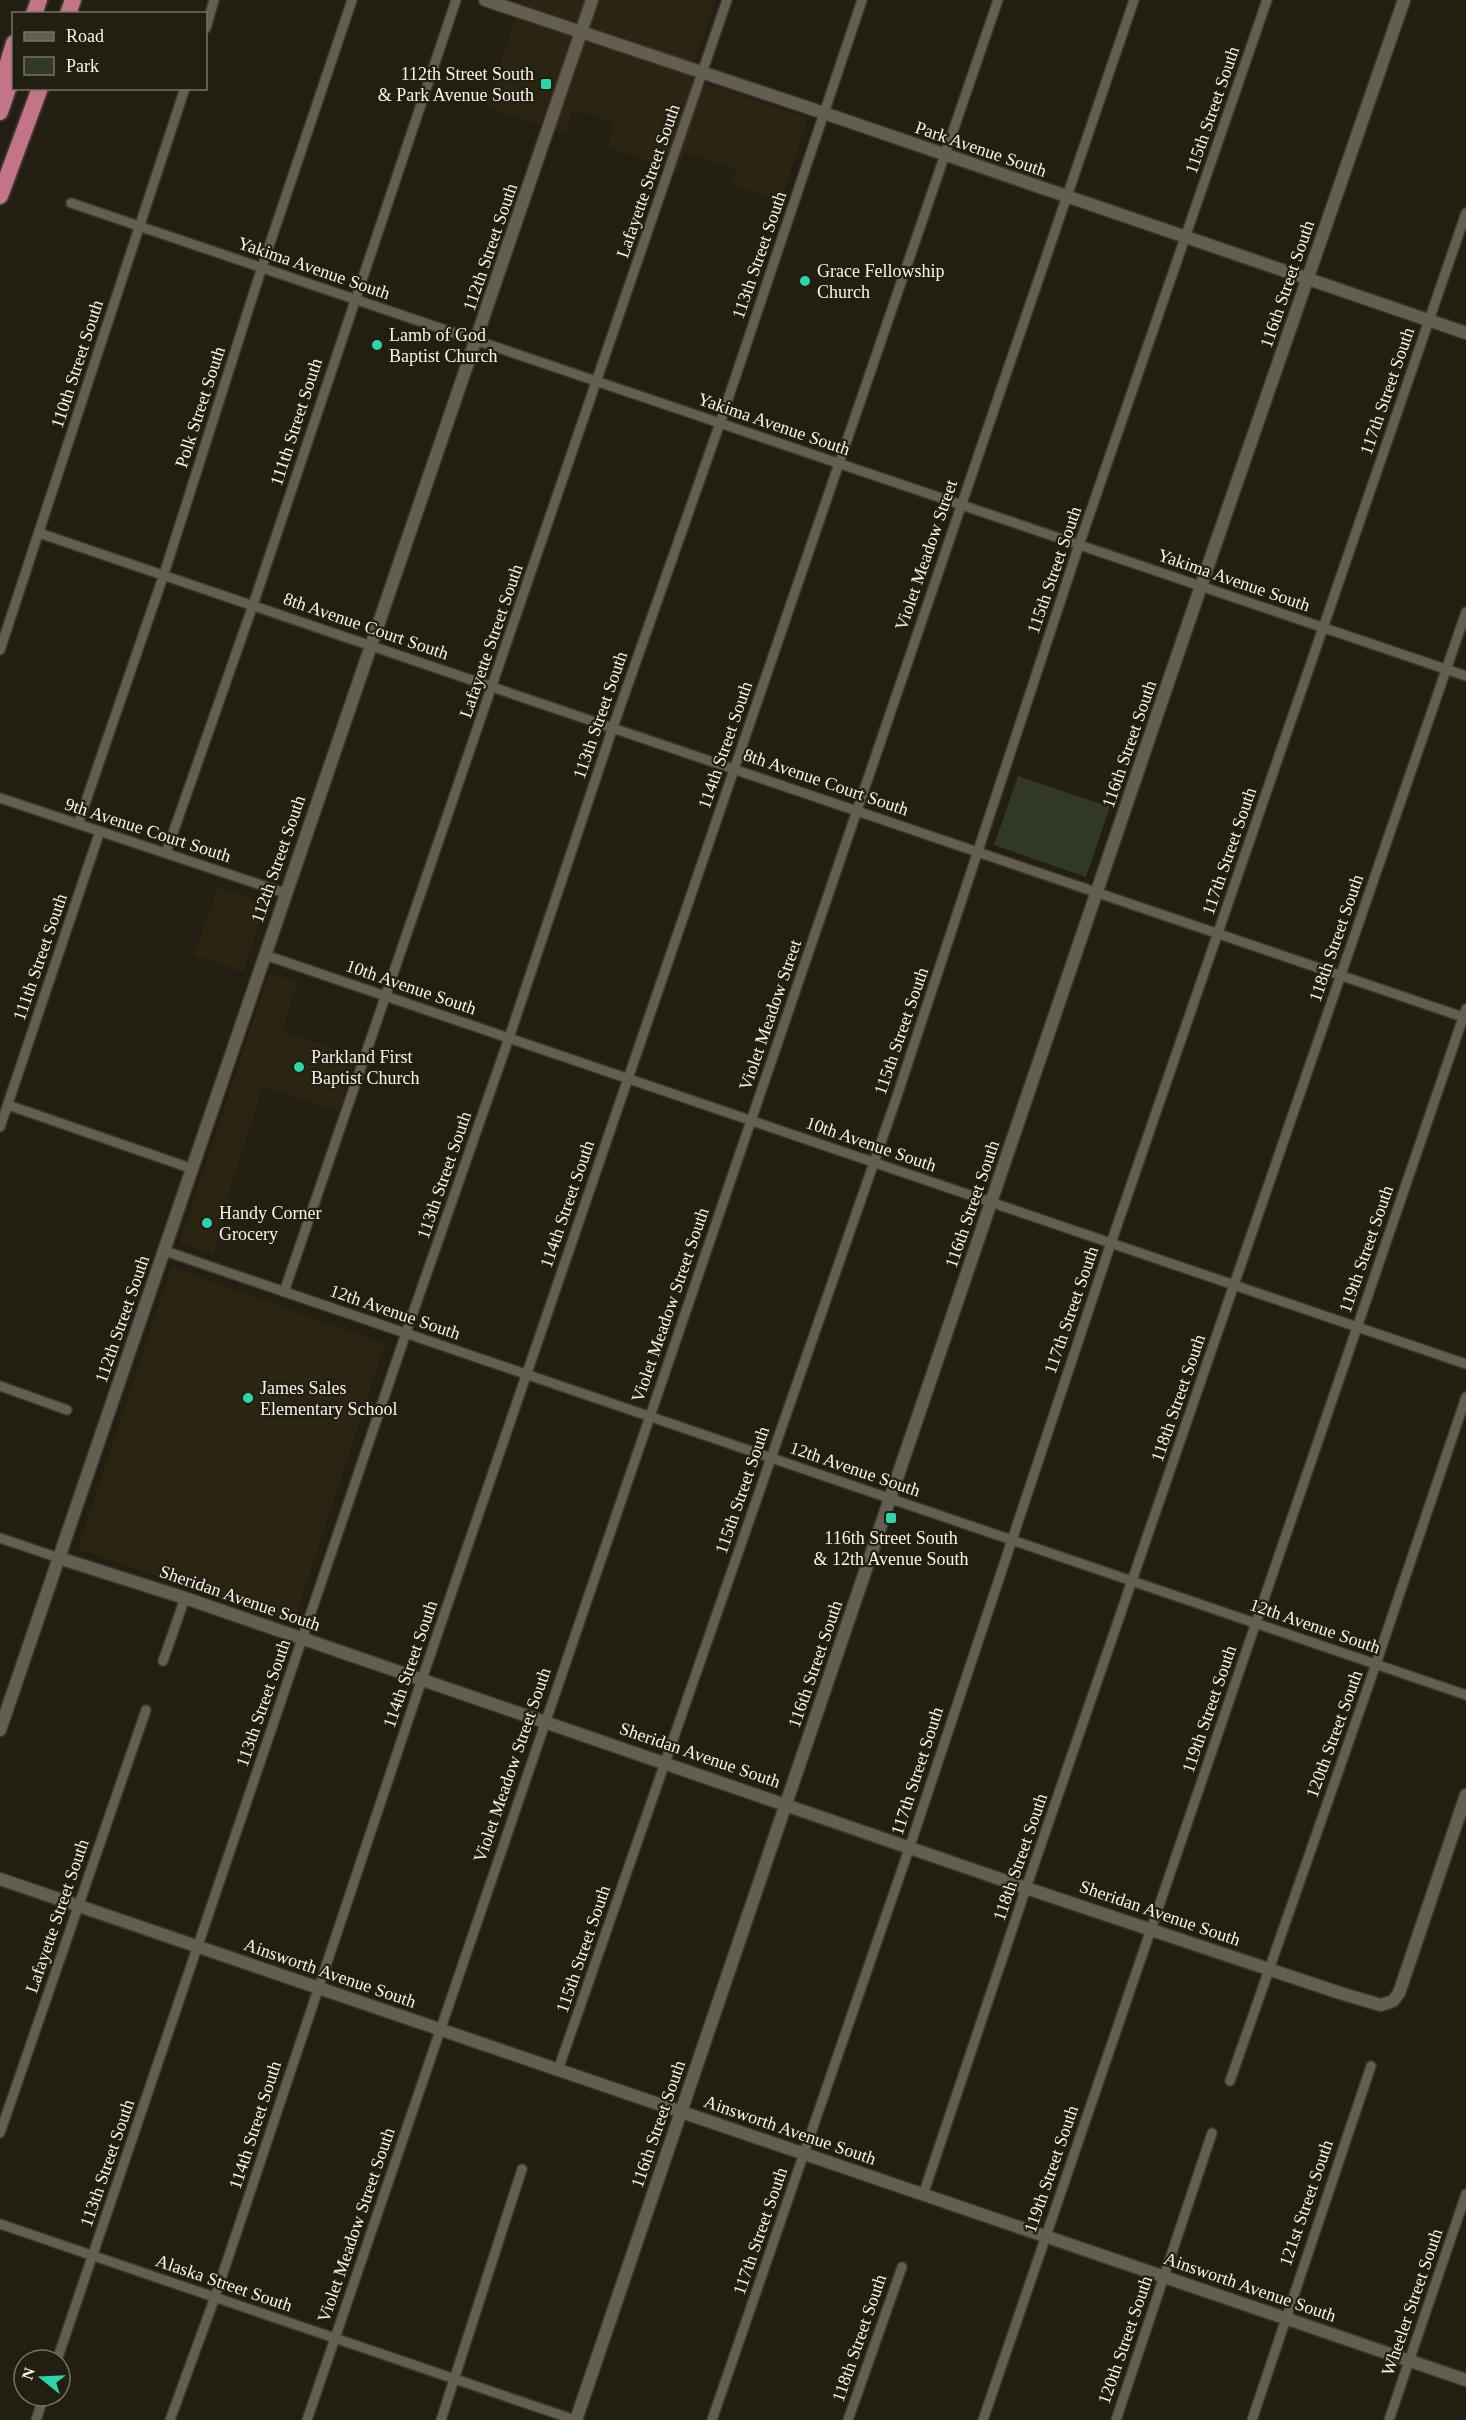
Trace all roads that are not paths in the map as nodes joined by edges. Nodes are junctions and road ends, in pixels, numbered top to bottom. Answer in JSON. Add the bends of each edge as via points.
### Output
{"nodes":[{"id":1,"x":214,"y":0,"type":"edge"},
{"id":2,"x":352,"y":0,"type":"edge"},
{"id":3,"x":456,"y":0,"type":"edge"},
{"id":4,"x":484,"y":0,"type":"edge"},
{"id":5,"x":592,"y":0,"type":"edge"},
{"id":6,"x":727,"y":0,"type":"edge"},
{"id":7,"x":862,"y":0,"type":"edge"},
{"id":8,"x":998,"y":0,"type":"edge"},
{"id":9,"x":1134,"y":0,"type":"edge"},
{"id":10,"x":1267,"y":0,"type":"edge"},
{"id":11,"x":1404,"y":0,"type":"edge"},
{"id":12,"x":207,"y":24,"type":"edge"},
{"id":13,"x":582,"y":31,"type":"junction"},
{"id":14,"x":12,"y":50,"type":"edge"},
{"id":15,"x":702,"y":72,"type":"junction"},
{"id":16,"x":12,"y":79,"type":"edge"},
{"id":17,"x":0,"y":89,"type":"edge"},
{"id":18,"x":35,"y":90,"type":"edge"},
{"id":19,"x":39,"y":90,"type":"edge"},
{"id":20,"x":184,"y":90,"type":"edge"},
{"id":21,"x":0,"y":112,"type":"edge"},
{"id":22,"x":824,"y":113,"type":"junction"},
{"id":23,"x":945,"y":156,"type":"junction"},
{"id":24,"x":0,"y":195,"type":"edge"},
{"id":25,"x":1067,"y":197,"type":"junction"},
{"id":26,"x":71,"y":203,"type":"dead end"},
{"id":27,"x":1466,"y":213,"type":"edge"},
{"id":28,"x":140,"y":226,"type":"junction"},
{"id":29,"x":1186,"y":238,"type":"junction"},
{"id":30,"x":262,"y":267,"type":"junction"},
{"id":31,"x":1308,"y":279,"type":"junction"},
{"id":32,"x":354,"y":299,"type":"junction"},
{"id":33,"x":1429,"y":320,"type":"junction"},
{"id":34,"x":1466,"y":333,"type":"edge"},
{"id":35,"x":477,"y":341,"type":"junction"},
{"id":36,"x":597,"y":381,"type":"junction"},
{"id":37,"x":720,"y":423,"type":"junction"},
{"id":38,"x":838,"y":463,"type":"junction"},
{"id":39,"x":961,"y":505,"type":"junction"},
{"id":40,"x":39,"y":533,"type":"junction"},
{"id":41,"x":1079,"y":545,"type":"junction"},
{"id":42,"x":164,"y":574,"type":"junction"},
{"id":43,"x":1202,"y":586,"type":"junction"},
{"id":44,"x":253,"y":605,"type":"junction"},
{"id":45,"x":1466,"y":612,"type":"edge"},
{"id":46,"x":1323,"y":628,"type":"junction"},
{"id":47,"x":371,"y":645,"type":"junction"},
{"id":48,"x":0,"y":650,"type":"edge"},
{"id":49,"x":1446,"y":669,"type":"junction"},
{"id":50,"x":1466,"y":676,"type":"edge"},
{"id":51,"x":493,"y":687,"type":"junction"},
{"id":52,"x":613,"y":727,"type":"junction"},
{"id":53,"x":734,"y":769,"type":"junction"},
{"id":54,"x":0,"y":798,"type":"edge"},
{"id":55,"x":856,"y":810,"type":"junction"},
{"id":56,"x":78,"y":824,"type":"junction"},
{"id":57,"x":100,"y":831,"type":"junction"},
{"id":58,"x":977,"y":851,"type":"junction"},
{"id":59,"x":166,"y":853,"type":"junction"},
{"id":60,"x":285,"y":893,"type":"junction"},
{"id":61,"x":1098,"y":893,"type":"junction"},
{"id":62,"x":1218,"y":933,"type":"junction"},
{"id":63,"x":265,"y":955,"type":"junction"},
{"id":64,"x":1341,"y":976,"type":"junction"},
{"id":65,"x":387,"y":996,"type":"junction"},
{"id":66,"x":1465,"y":1015,"type":"edge"},
{"id":67,"x":509,"y":1038,"type":"junction"},
{"id":68,"x":628,"y":1078,"type":"junction"},
{"id":69,"x":8,"y":1105,"type":"junction"},
{"id":70,"x":751,"y":1121,"type":"junction"},
{"id":71,"x":0,"y":1128,"type":"edge"},
{"id":72,"x":874,"y":1162,"type":"junction"},
{"id":73,"x":193,"y":1169,"type":"junction"},
{"id":74,"x":992,"y":1202,"type":"junction"},
{"id":75,"x":1112,"y":1243,"type":"junction"},
{"id":76,"x":165,"y":1251,"type":"junction"},
{"id":77,"x":1235,"y":1285,"type":"junction"},
{"id":78,"x":284,"y":1292,"type":"junction"},
{"id":79,"x":1357,"y":1327,"type":"junction"},
{"id":80,"x":406,"y":1333,"type":"junction"},
{"id":81,"x":1466,"y":1364,"type":"edge"},
{"id":82,"x":526,"y":1374,"type":"junction"},
{"id":83,"x":0,"y":1386,"type":"edge"},
{"id":84,"x":1466,"y":1396,"type":"edge"},
{"id":85,"x":68,"y":1410,"type":"dead end"},
{"id":86,"x":650,"y":1416,"type":"junction"},
{"id":87,"x":771,"y":1458,"type":"junction"},
{"id":88,"x":891,"y":1499,"type":"junction"},
{"id":89,"x":0,"y":1538,"type":"edge"},
{"id":90,"x":1011,"y":1540,"type":"junction"},
{"id":91,"x":59,"y":1558,"type":"junction"},
{"id":92,"x":1132,"y":1581,"type":"junction"},
{"id":93,"x":185,"y":1598,"type":"junction"},
{"id":94,"x":1256,"y":1623,"type":"junction"},
{"id":95,"x":302,"y":1638,"type":"junction"},
{"id":96,"x":163,"y":1661,"type":"dead end"},
{"id":97,"x":1376,"y":1664,"type":"junction"},
{"id":98,"x":422,"y":1679,"type":"junction"},
{"id":99,"x":1466,"y":1695,"type":"edge"},
{"id":100,"x":146,"y":1710,"type":"dead end"},
{"id":101,"x":545,"y":1721,"type":"junction"},
{"id":102,"x":0,"y":1730,"type":"edge"},
{"id":103,"x":666,"y":1763,"type":"junction"},
{"id":104,"x":1466,"y":1795,"type":"edge"},
{"id":105,"x":787,"y":1804,"type":"junction"},
{"id":106,"x":910,"y":1846,"type":"junction"},
{"id":107,"x":0,"y":1879,"type":"edge"},
{"id":108,"x":1026,"y":1888,"type":"junction"},
{"id":109,"x":78,"y":1906,"type":"junction"},
{"id":110,"x":1151,"y":1929,"type":"junction"},
{"id":111,"x":198,"y":1947,"type":"junction"},
{"id":112,"x":1268,"y":1969,"type":"junction"},
{"id":113,"x":317,"y":1988,"type":"junction"},
{"id":114,"x":439,"y":2029,"type":"junction"},
{"id":115,"x":1371,"y":2066,"type":"dead end"},
{"id":116,"x":558,"y":2070,"type":"junction"},
{"id":117,"x":1230,"y":2080,"type":"dead end"},
{"id":118,"x":681,"y":2112,"type":"junction"},
{"id":119,"x":0,"y":2133,"type":"edge"},
{"id":120,"x":1212,"y":2133,"type":"dead end"},
{"id":121,"x":804,"y":2154,"type":"junction"},
{"id":122,"x":522,"y":2169,"type":"dead end"},
{"id":123,"x":1466,"y":2194,"type":"edge"},
{"id":124,"x":923,"y":2195,"type":"junction"},
{"id":125,"x":0,"y":2224,"type":"edge"},
{"id":126,"x":1046,"y":2236,"type":"junction"},
{"id":127,"x":93,"y":2256,"type":"junction"},
{"id":128,"x":902,"y":2267,"type":"dead end"},
{"id":129,"x":1164,"y":2277,"type":"junction"},
{"id":130,"x":215,"y":2297,"type":"junction"},
{"id":131,"x":1286,"y":2318,"type":"junction"},
{"id":132,"x":335,"y":2338,"type":"junction"},
{"id":133,"x":61,"y":2348,"type":"edge"},
{"id":134,"x":1409,"y":2361,"type":"junction"},
{"id":135,"x":455,"y":2379,"type":"junction"},
{"id":136,"x":1466,"y":2380,"type":"edge"},
{"id":137,"x":170,"y":2420,"type":"edge"},
{"id":138,"x":307,"y":2420,"type":"edge"},
{"id":139,"x":441,"y":2420,"type":"edge"},
{"id":140,"x":576,"y":2420,"type":"edge"},
{"id":141,"x":712,"y":2420,"type":"edge"},
{"id":142,"x":848,"y":2420,"type":"edge"},
{"id":143,"x":983,"y":2420,"type":"edge"},
{"id":144,"x":1116,"y":2420,"type":"edge"},
{"id":145,"x":1251,"y":2420,"type":"edge"},
{"id":146,"x":1389,"y":2420,"type":"edge"}],
"edges":[{"from":1,"to":12,"type":"street"},
{"from":2,"to":30,"type":"street","name":"Polk Street South"},
{"from":3,"to":32,"type":"street","name":"111th Street South"},
{"from":4,"to":13,"type":"street","name":"Park Avenue South"},
{"from":5,"to":13,"type":"street","name":"112th Street South"},
{"from":6,"to":15,"type":"street","name":"Lafayette Street South"},
{"from":7,"to":22,"type":"street","name":"113th Street South"},
{"from":8,"to":23,"type":"street","name":"114th Street South"},
{"from":9,"to":25,"type":"street","name":"Violet Meadow Street"},
{"from":10,"to":29,"type":"street","name":"115th Street South"},
{"from":11,"to":31,"type":"street","name":"116th Street South"},
{"from":13,"to":15,"type":"street","name":"Park Avenue South"},
{"from":13,"to":35,"type":"street","name":"112th Street South"},
{"from":14,"to":17,"type":"highway"},
{"from":15,"to":22,"type":"street","name":"Park Avenue South"},
{"from":15,"to":36,"type":"street","name":"Lafayette Street South"},
{"from":16,"to":21,"type":"highway"},
{"from":18,"to":24,"type":"highway"},
{"from":19,"to":24,"type":"highway"},
{"from":20,"to":28,"type":"street","name":"110th Street South"},
{"from":22,"to":23,"type":"street","name":"Park Avenue South"},
{"from":22,"to":37,"type":"street","name":"113th Street South"},
{"from":23,"to":25,"type":"street","name":"Park Avenue South"},
{"from":23,"to":38,"type":"street","name":"114th Street South"},
{"from":25,"to":29,"type":"street","name":"Park Avenue South"},
{"from":25,"to":39,"type":"street","name":"Violet Meadow Street"},
{"from":26,"to":28,"type":"street","name":"Yakima Avenue South"},
{"from":27,"to":33,"type":"street","name":"117th Street South"},
{"from":28,"to":30,"type":"street","name":"Yakima Avenue South"},
{"from":28,"to":40,"type":"street","name":"110th Street South"},
{"from":29,"to":31,"type":"street","name":"Park Avenue South"},
{"from":29,"to":41,"type":"street","name":"115th Street South"},
{"from":30,"to":32,"type":"street","name":"Yakima Avenue South"},
{"from":30,"to":42,"type":"street","name":"Polk Street South"},
{"from":31,"to":33,"type":"street","name":"Park Avenue South"},
{"from":31,"to":43,"type":"street","name":"116th Street South"},
{"from":32,"to":35,"type":"street","name":"Yakima Avenue South"},
{"from":32,"to":44,"type":"street","name":"111th Street South"},
{"from":33,"to":34,"type":"street","name":"Park Avenue South"},
{"from":33,"to":46,"type":"street","name":"117th Street South"},
{"from":35,"to":36,"type":"street","name":"Yakima Avenue South"},
{"from":35,"to":47,"type":"street","name":"112th Street South"},
{"from":36,"to":37,"type":"street","name":"Yakima Avenue South"},
{"from":36,"to":51,"type":"street","name":"Lafayette Street South"},
{"from":37,"to":38,"type":"street","name":"Yakima Avenue South"},
{"from":37,"to":52,"type":"street","name":"113th Street South"},
{"from":38,"to":39,"type":"street","name":"Yakima Avenue South"},
{"from":38,"to":53,"type":"street","name":"114th Street South"},
{"from":39,"to":41,"type":"street","name":"Yakima Avenue South"},
{"from":39,"to":55,"type":"street","name":"Violet Meadow Street"},
{"from":40,"to":42,"type":"street","name":"8th Avenue Court South"},
{"from":40,"to":48,"type":"street","name":"110th Street South"},
{"from":41,"to":43,"type":"street","name":"Yakima Avenue South"},
{"from":41,"to":58,"type":"street","name":"115th Street South"},
{"from":42,"to":44,"type":"street","name":"8th Avenue Court South"},
{"from":42,"to":56,"type":"street","name":"Polk Street South"},
{"from":43,"to":46,"type":"street","name":"Yakima Avenue South"},
{"from":43,"to":61,"type":"street","name":"116th Street South"},
{"from":44,"to":47,"type":"street","name":"8th Avenue Court South"},
{"from":44,"to":59,"type":"street","name":"111th Street South"},
{"from":45,"to":49,"type":"street","name":"118th Street South"},
{"from":46,"to":49,"type":"street","name":"Yakima Avenue South"},
{"from":46,"to":62,"type":"street","name":"117th Street South"},
{"from":47,"to":51,"type":"street","name":"8th Avenue Court South"},
{"from":47,"to":60,"type":"street","name":"112th Street South"},
{"from":49,"to":50,"type":"street","name":"Yakima Avenue South"},
{"from":49,"to":64,"type":"street","name":"118th Street South"},
{"from":51,"to":52,"type":"street","name":"8th Avenue Court South"},
{"from":51,"to":65,"type":"street","name":"Lafayette Street South"},
{"from":52,"to":53,"type":"street","name":"8th Avenue Court South"},
{"from":52,"to":67,"type":"street","name":"113th Street South"},
{"from":53,"to":55,"type":"street","name":"8th Avenue Court South"},
{"from":53,"to":68,"type":"street","name":"114th Street South"},
{"from":54,"to":56,"type":"street","name":"9th Avenue Court South"},
{"from":55,"to":58,"type":"street","name":"8th Avenue Court South"},
{"from":55,"to":70,"type":"street","name":"Violet Meadow Street"},
{"from":56,"to":57,"type":"street","name":"9th Avenue Court South"},
{"from":57,"to":59,"type":"street","name":"9th Avenue Court South"},
{"from":57,"to":69,"type":"street","name":"111th Street South"},
{"from":58,"to":61,"type":"street","name":"8th Avenue Court South"},
{"from":58,"to":72,"type":"street","name":"115th Street South"},
{"from":59,"to":60,"type":"street","name":"9th Avenue Court South"},
{"from":60,"to":63,"type":"street","name":"112th Street South"},
{"from":61,"to":62,"type":"street","name":"8th Avenue Court South"},
{"from":61,"to":74,"type":"street","name":"116th Street South"},
{"from":62,"to":64,"type":"street","name":"8th Avenue Court South"},
{"from":62,"to":75,"type":"street","name":"117th Street South"},
{"from":63,"to":65,"type":"street","name":"10th Avenue South"},
{"from":63,"to":73,"type":"street","name":"112th Street South"},
{"from":64,"to":66,"type":"street","name":"8th Avenue Court South"},
{"from":64,"to":77,"type":"street","name":"118th Street South"},
{"from":65,"to":67,"type":"street","name":"10th Avenue South"},
{"from":65,"to":78,"type":"street","name":"Lafayette Street South"},
{"from":66,"to":79,"type":"street","name":"119th Street South"},
{"from":67,"to":68,"type":"street","name":"10th Avenue South"},
{"from":67,"to":80,"type":"street","name":"113th Street South"},
{"from":68,"to":70,"type":"street","name":"10th Avenue South"},
{"from":68,"to":82,"type":"street","name":"114th Street South"},
{"from":69,"to":71,"type":"street","name":"111th Street South"},
{"from":69,"to":73,"type":"street"},
{"from":70,"to":72,"type":"street","name":"10th Avenue South"},
{"from":70,"to":86,"type":"street","name":"Violet Meadow Street South"},
{"from":72,"to":74,"type":"street","name":"10th Avenue South"},
{"from":72,"to":87,"type":"street","name":"115th Street South"},
{"from":73,"to":76,"type":"street","name":"112th Street South"},
{"from":74,"to":75,"type":"street","name":"10th Avenue South"},
{"from":74,"to":88,"type":"street","name":"116th Street South"},
{"from":75,"to":77,"type":"street","name":"10th Avenue South"},
{"from":75,"to":90,"type":"street","name":"117th Street South"},
{"from":76,"to":78,"type":"street","name":"12th Avenue South"},
{"from":76,"to":91,"type":"street","name":"112th Street South"},
{"from":77,"to":79,"type":"street","name":"10th Avenue South"},
{"from":77,"to":92,"type":"street","name":"118th Street South"},
{"from":78,"to":80,"type":"street","name":"12th Avenue South"},
{"from":79,"to":81,"type":"street","name":"10th Avenue South"},
{"from":79,"to":94,"type":"street","name":"119th Street South"},
{"from":80,"to":82,"type":"street","name":"12th Avenue South"},
{"from":80,"to":95,"type":"street","name":"113th Street South"},
{"from":82,"to":86,"type":"street","name":"12th Avenue South"},
{"from":82,"to":98,"type":"street","name":"114th Street South"},
{"from":83,"to":85,"type":"street"},
{"from":84,"to":97,"type":"street","name":"120th Street South"},
{"from":86,"to":87,"type":"street","name":"12th Avenue South"},
{"from":86,"to":101,"type":"street","name":"Violet Meadow Street South"},
{"from":87,"to":88,"type":"street","name":"12th Avenue South"},
{"from":87,"to":103,"type":"street","name":"115th Street South"},
{"from":88,"to":90,"type":"street","name":"12th Avenue South"},
{"from":88,"to":105,"type":"street","name":"116th Street South"},
{"from":89,"to":91,"type":"street","name":"Sheridan Avenue South"},
{"from":90,"to":92,"type":"street","name":"12th Avenue South"},
{"from":90,"to":106,"type":"street","name":"117th Street South"},
{"from":91,"to":93,"type":"street","name":"Sheridan Avenue South"},
{"from":91,"to":102,"type":"street","name":"112th Street South"},
{"from":92,"to":94,"type":"street","name":"12th Avenue South"},
{"from":92,"to":108,"type":"street","name":"118th Street South"},
{"from":93,"to":95,"type":"street","name":"Sheridan Avenue South"},
{"from":93,"to":96,"type":"street"},
{"from":94,"to":97,"type":"street","name":"12th Avenue South"},
{"from":94,"to":110,"type":"street","name":"119th Street South"},
{"from":95,"to":98,"type":"street","name":"Sheridan Avenue South"},
{"from":95,"to":111,"type":"street","name":"113th Street South"},
{"from":97,"to":99,"type":"street","name":"12th Avenue South"},
{"from":97,"to":112,"type":"street","name":"120th Street South"},
{"from":98,"to":101,"type":"street","name":"Sheridan Avenue South"},
{"from":98,"to":113,"type":"street","name":"114th Street South"},
{"from":100,"to":109,"type":"street","name":"Lafayette Street South"},
{"from":101,"to":103,"type":"street","name":"Sheridan Avenue South"},
{"from":101,"to":114,"type":"street","name":"Violet Meadow Street South"},
{"from":103,"to":105,"type":"street","name":"Sheridan Avenue South"},
{"from":103,"to":116,"type":"street","name":"115th Street South"},
{"from":104,"to":112,"type":"street","name":"Sheridan Avenue South","via":[[1401,1986],[1389,2004],[1364,2001]]},
{"from":105,"to":106,"type":"street","name":"Sheridan Avenue South"},
{"from":105,"to":118,"type":"street","name":"116th Street South"},
{"from":106,"to":108,"type":"street","name":"Sheridan Avenue South"},
{"from":106,"to":121,"type":"street","name":"117th Street South"},
{"from":107,"to":109,"type":"street","name":"Ainsworth Avenue South"},
{"from":108,"to":110,"type":"street","name":"Sheridan Avenue South"},
{"from":108,"to":124,"type":"street","name":"118th Street South"},
{"from":109,"to":111,"type":"street","name":"Ainsworth Avenue South"},
{"from":109,"to":119,"type":"street","name":"Lafayette Street South"},
{"from":110,"to":112,"type":"street","name":"Sheridan Avenue South"},
{"from":110,"to":126,"type":"street","name":"119th Street South"},
{"from":111,"to":113,"type":"street","name":"Ainsworth Avenue South"},
{"from":111,"to":127,"type":"street","name":"113th Street South"},
{"from":112,"to":117,"type":"street","name":"120th Street South"},
{"from":113,"to":114,"type":"street","name":"Ainsworth Avenue South"},
{"from":113,"to":130,"type":"street","name":"114th Street South"},
{"from":114,"to":116,"type":"street","name":"Ainsworth Avenue South"},
{"from":114,"to":132,"type":"street","name":"Violet Meadow Street South"},
{"from":115,"to":131,"type":"street","name":"121st Street South"},
{"from":116,"to":118,"type":"street","name":"Ainsworth Avenue South"},
{"from":118,"to":121,"type":"street","name":"Ainsworth Avenue South"},
{"from":118,"to":140,"type":"street","name":"116th Street South"},
{"from":120,"to":129,"type":"street","name":"120th Street South"},
{"from":121,"to":124,"type":"street","name":"Ainsworth Avenue South"},
{"from":121,"to":141,"type":"street","name":"117th Street South"},
{"from":122,"to":135,"type":"street"},
{"from":123,"to":134,"type":"street","name":"Wheeler Street South"},
{"from":124,"to":126,"type":"street","name":"Ainsworth Avenue South"},
{"from":125,"to":127,"type":"street","name":"Alaska Street South"},
{"from":126,"to":129,"type":"street","name":"Ainsworth Avenue South"},
{"from":126,"to":143,"type":"street","name":"119th Street South"},
{"from":127,"to":130,"type":"street","name":"Alaska Street South"},
{"from":127,"to":133,"type":"street","name":"113th Street South"},
{"from":128,"to":142,"type":"street","name":"118th Street South"},
{"from":129,"to":131,"type":"street","name":"Ainsworth Avenue South"},
{"from":129,"to":144,"type":"street","name":"120th Street South"},
{"from":130,"to":132,"type":"street","name":"Alaska Street South"},
{"from":130,"to":137,"type":"street","name":"114th Street South"},
{"from":131,"to":134,"type":"street","name":"Ainsworth Avenue South"},
{"from":131,"to":145,"type":"street","name":"121st Street South"},
{"from":132,"to":135,"type":"street","name":"Alaska Street South"},
{"from":132,"to":138,"type":"street","name":"Violet Meadow Street South"},
{"from":134,"to":136,"type":"street","name":"Ainsworth Avenue South"},
{"from":134,"to":146,"type":"street","name":"Wheeler Street South"},
{"from":135,"to":139,"type":"street"},
{"from":135,"to":140,"type":"street","name":"Alaska Street South"}]}
